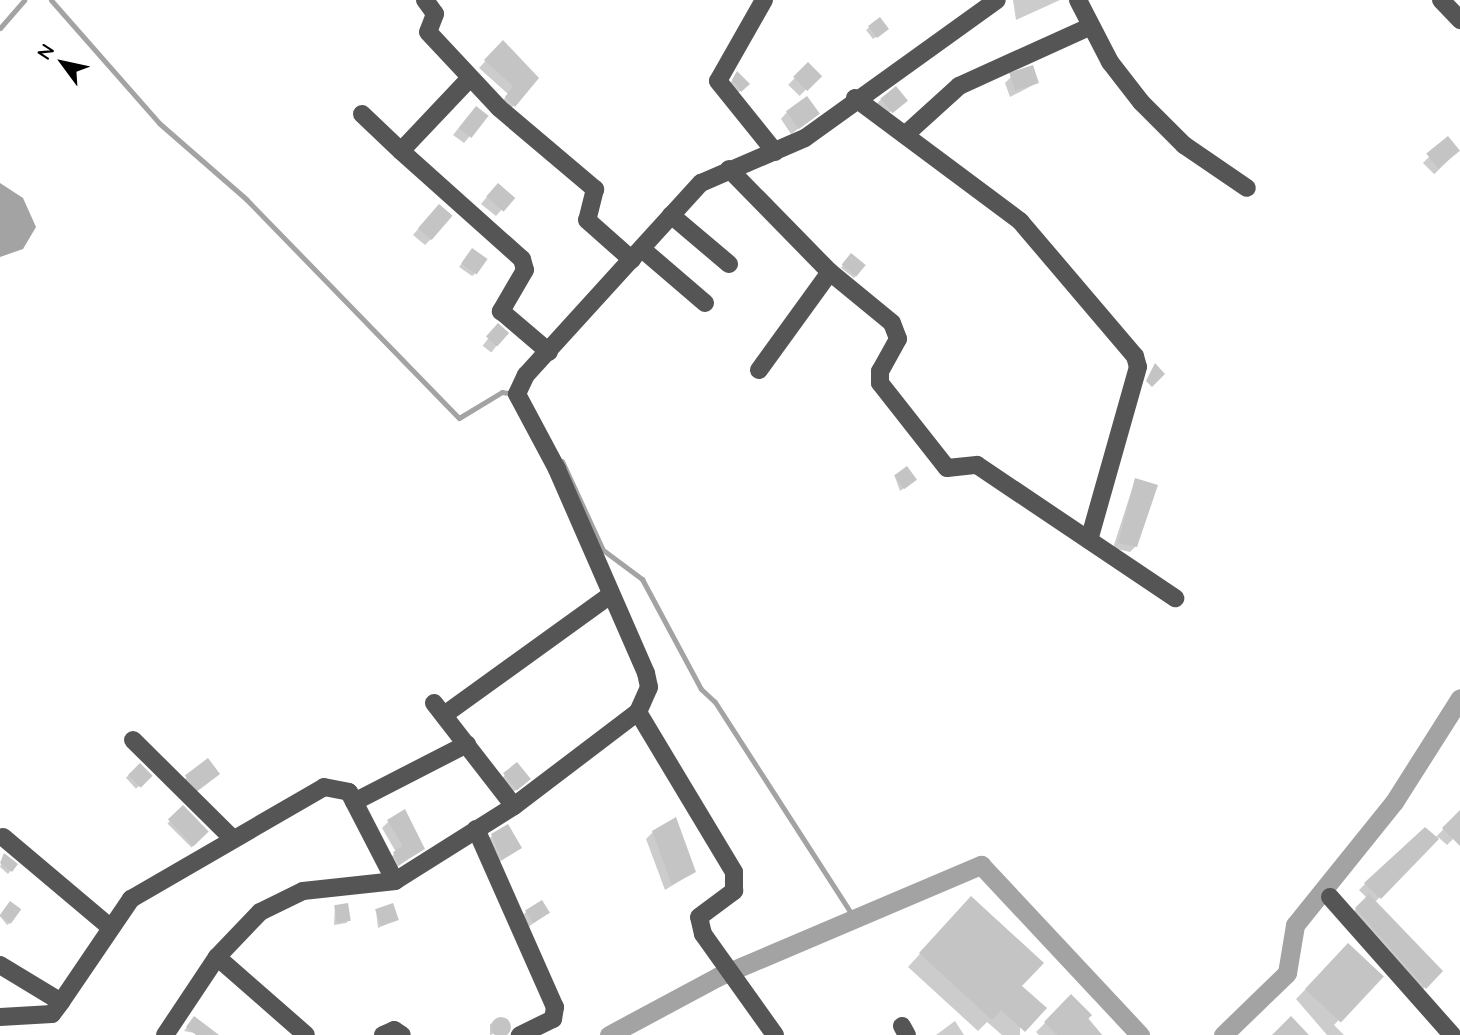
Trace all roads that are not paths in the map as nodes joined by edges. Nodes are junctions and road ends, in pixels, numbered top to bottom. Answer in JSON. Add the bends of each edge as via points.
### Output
{"nodes":[{"id":1,"x":425,"y":0,"type":"edge"},
{"id":2,"x":764,"y":0,"type":"edge"},
{"id":3,"x":997,"y":0,"type":"edge"},
{"id":4,"x":1078,"y":0,"type":"edge"},
{"id":5,"x":1441,"y":0,"type":"edge"},
{"id":6,"x":1460,"y":20,"type":"edge"},
{"id":7,"x":1091,"y":26,"type":"junction"},
{"id":8,"x":470,"y":78,"type":"junction"},
{"id":9,"x":855,"y":98,"type":"junction"},
{"id":10,"x":362,"y":114,"type":"dead end"},
{"id":11,"x":905,"y":135,"type":"junction"},
{"id":12,"x":401,"y":151,"type":"junction"},
{"id":13,"x":775,"y":152,"type":"junction"},
{"id":14,"x":729,"y":169,"type":"junction"},
{"id":15,"x":1247,"y":188,"type":"dead end"},
{"id":16,"x":671,"y":215,"type":"junction"},
{"id":17,"x":637,"y":255,"type":"junction"},
{"id":18,"x":729,"y":264,"type":"dead end"},
{"id":19,"x":830,"y":272,"type":"junction"},
{"id":20,"x":705,"y":303,"type":"dead end"},
{"id":21,"x":549,"y":352,"type":"junction"},
{"id":22,"x":759,"y":370,"type":"dead end"},
{"id":23,"x":1089,"y":540,"type":"junction"},
{"id":24,"x":609,"y":596,"type":"junction"},
{"id":25,"x":1175,"y":598,"type":"dead end"},
{"id":26,"x":638,"y":712,"type":"junction"},
{"id":27,"x":134,"y":740,"type":"dead end"},
{"id":28,"x":467,"y":744,"type":"junction"},
{"id":29,"x":354,"y":802,"type":"junction"},
{"id":30,"x":514,"y":806,"type":"junction"},
{"id":31,"x":476,"y":829,"type":"junction"},
{"id":32,"x":3,"y":837,"type":"dead end"},
{"id":33,"x":231,"y":837,"type":"junction"},
{"id":34,"x":395,"y":881,"type":"junction"},
{"id":35,"x":1331,"y":898,"type":"dead end"},
{"id":36,"x":111,"y":928,"type":"junction"},
{"id":37,"x":217,"y":957,"type":"junction"},
{"id":38,"x":0,"y":965,"type":"edge"},
{"id":39,"x":61,"y":1002,"type":"junction"},
{"id":40,"x":0,"y":1017,"type":"edge"},
{"id":41,"x":165,"y":1035,"type":"edge"},
{"id":42,"x":306,"y":1035,"type":"edge"},
{"id":43,"x":383,"y":1035,"type":"edge"},
{"id":44,"x":402,"y":1035,"type":"edge"},
{"id":45,"x":520,"y":1035,"type":"edge"},
{"id":46,"x":775,"y":1035,"type":"edge"},
{"id":47,"x":1452,"y":1035,"type":"edge"}],
"edges":[{"from":1,"to":8,"type":"street","via":[[435,14],[428,32]]},
{"from":2,"to":13,"type":"street","via":[[718,81]]},
{"from":3,"to":9,"type":"street"},
{"from":4,"to":7,"type":"street"},
{"from":5,"to":6,"type":"street"},
{"from":7,"to":11,"type":"street","via":[[959,86]]},
{"from":7,"to":15,"type":"street","via":[[1141,102],[1184,145]]},
{"from":8,"to":12,"type":"street"},
{"from":8,"to":17,"type":"street","via":[[596,189],[587,220]]},
{"from":9,"to":11,"type":"street"},
{"from":9,"to":13,"type":"street"},
{"from":10,"to":12,"type":"street"},
{"from":11,"to":23,"type":"street","via":[[1020,221],[1138,362]]},
{"from":12,"to":21,"type":"street","via":[[522,259],[526,270],[501,311]]},
{"from":13,"to":14,"type":"street"},
{"from":14,"to":16,"type":"street","via":[[701,183]]},
{"from":14,"to":19,"type":"street"},
{"from":16,"to":17,"type":"street"},
{"from":16,"to":18,"type":"street"},
{"from":17,"to":20,"type":"street"},
{"from":17,"to":21,"type":"street"},
{"from":19,"to":22,"type":"street"},
{"from":19,"to":23,"type":"street","via":[[898,331],[880,383],[947,468],[977,464]]},
{"from":21,"to":24,"type":"street","via":[[517,394],[557,469]]},
{"from":23,"to":25,"type":"street"},
{"from":24,"to":26,"type":"street","via":[[646,673],[649,687]]},
{"from":24,"to":28,"type":"street","via":[[439,709]]},
{"from":26,"to":30,"type":"street"},
{"from":26,"to":46,"type":"street","via":[[734,872],[734,891],[699,917],[732,981]]},
{"from":27,"to":33,"type":"street"},
{"from":28,"to":29,"type":"street"},
{"from":28,"to":30,"type":"street"},
{"from":29,"to":33,"type":"street","via":[[345,788],[324,788]]},
{"from":29,"to":34,"type":"street"},
{"from":30,"to":31,"type":"street"},
{"from":31,"to":34,"type":"street"},
{"from":31,"to":45,"type":"street","via":[[555,1007],[553,1019]]},
{"from":32,"to":36,"type":"street"},
{"from":33,"to":36,"type":"street","via":[[180,875],[131,899]]},
{"from":34,"to":37,"type":"street","via":[[286,897],[260,912]]},
{"from":35,"to":47,"type":"street"},
{"from":36,"to":39,"type":"street"},
{"from":37,"to":41,"type":"street"},
{"from":37,"to":42,"type":"street"},
{"from":38,"to":39,"type":"street"},
{"from":39,"to":40,"type":"street","via":[[52,1014]]},
{"from":43,"to":44,"type":"street"}]}
